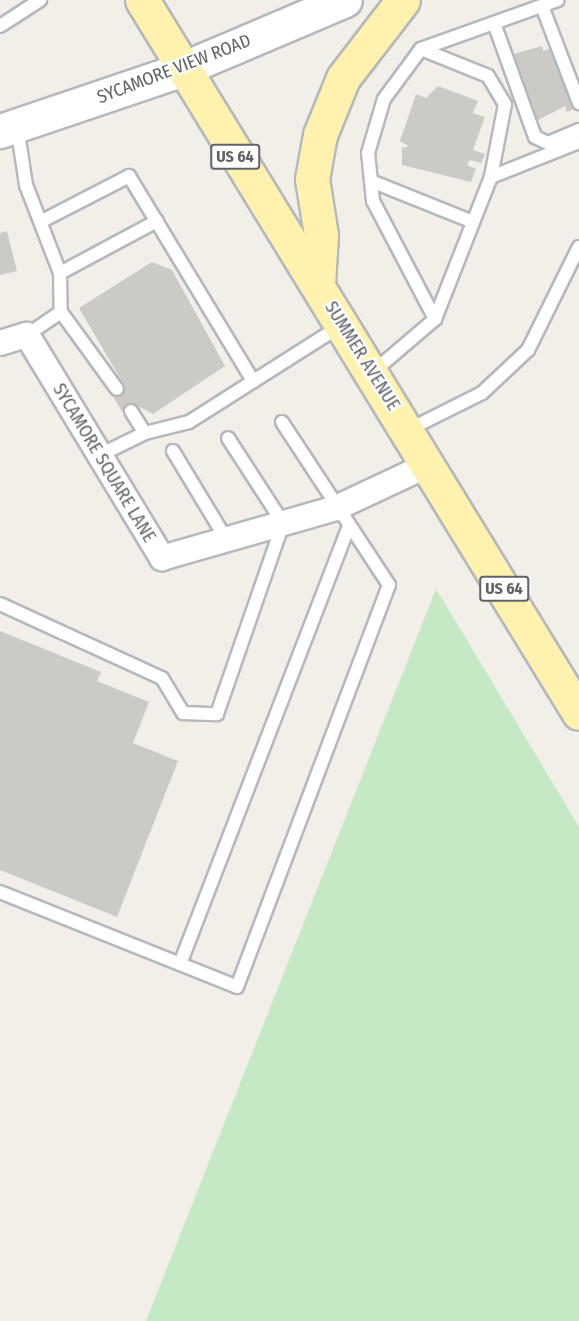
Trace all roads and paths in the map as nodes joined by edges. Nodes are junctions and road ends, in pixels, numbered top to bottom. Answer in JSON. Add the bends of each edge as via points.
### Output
{"nodes":[{"id":1,"x":40,"y":0,"type":"edge"},
{"id":2,"x":142,"y":0,"type":"edge"},
{"id":3,"x":345,"y":0,"type":"edge"},
{"id":4,"x":403,"y":0,"type":"edge"},
{"id":5,"x":558,"y":0,"type":"edge"},
{"id":6,"x":542,"y":6,"type":"junction"},
{"id":7,"x":494,"y":22,"type":"junction"},
{"id":8,"x":0,"y":26,"type":"edge"},
{"id":9,"x":421,"y":49,"type":"junction"},
{"id":10,"x":180,"y":70,"type":"junction"},
{"id":11,"x":579,"y":103,"type":"edge"},
{"id":12,"x":8,"y":128,"type":"edge"},
{"id":13,"x":579,"y":130,"type":"edge"},
{"id":14,"x":579,"y":142,"type":"edge"},
{"id":15,"x":490,"y":177,"type":"junction"},
{"id":16,"x":371,"y":181,"type":"junction"},
{"id":17,"x":42,"y":221,"type":"junction"},
{"id":18,"x":157,"y":221,"type":"junction"},
{"id":19,"x":473,"y":222,"type":"junction"},
{"id":20,"x":579,"y":247,"type":"edge"},
{"id":21,"x":60,"y":273,"type":"junction"},
{"id":22,"x":318,"y":284,"type":"junction"},
{"id":23,"x":61,"y":312,"type":"junction"},
{"id":24,"x":435,"y":320,"type":"junction"},
{"id":25,"x":343,"y":324,"type":"junction"},
{"id":26,"x":27,"y":335,"type":"junction"},
{"id":27,"x":0,"y":343,"type":"edge"},
{"id":28,"x":373,"y":372,"type":"junction"},
{"id":29,"x":253,"y":381,"type":"junction"},
{"id":30,"x":117,"y":389,"type":"dead end"},
{"id":31,"x":131,"y":411,"type":"dead end"},
{"id":32,"x":282,"y":422,"type":"dead end"},
{"id":33,"x":408,"y":430,"type":"junction"},
{"id":34,"x":146,"y":433,"type":"junction"},
{"id":35,"x":228,"y":438,"type":"dead end"},
{"id":36,"x":173,"y":452,"type":"dead end"},
{"id":37,"x":100,"y":455,"type":"junction"},
{"id":38,"x":428,"y":465,"type":"junction"},
{"id":39,"x":342,"y":518,"type":"junction"},
{"id":40,"x":283,"y":523,"type":"junction"},
{"id":41,"x":226,"y":539,"type":"junction"},
{"id":42,"x":0,"y":604,"type":"edge"},
{"id":43,"x":579,"y":713,"type":"edge"},
{"id":44,"x":0,"y":892,"type":"edge"},
{"id":45,"x":180,"y":964,"type":"junction"}],
"edges":[{"from":1,"to":8,"type":"lane"},
{"from":2,"to":10,"type":"main road","name":"SUMMER AVENUE","number":"US 64"},
{"from":3,"to":10,"type":"main road","name":"SYCAMORE VIEW ROAD"},
{"from":4,"to":22,"type":"main road","via":[[343,78],[320,135],[312,179],[321,235]]},
{"from":5,"to":6,"type":"lane"},
{"from":6,"to":7,"type":"lane"},
{"from":6,"to":11,"type":"lane"},
{"from":7,"to":9,"type":"lane"},
{"from":7,"to":13,"type":"lane","via":[[535,137],[548,143]]},
{"from":9,"to":15,"type":"lane","via":[[488,76],[505,104]]},
{"from":9,"to":16,"type":"lane","via":[[384,99],[368,153]]},
{"from":10,"to":12,"type":"main road","name":"SYCAMORE VIEW ROAD"},
{"from":10,"to":22,"type":"main road","name":"SUMMER AVENUE","number":"US 64"},
{"from":12,"to":17,"type":"lane"},
{"from":14,"to":15,"type":"lane"},
{"from":15,"to":19,"type":"lane"},
{"from":16,"to":19,"type":"lane"},
{"from":16,"to":24,"type":"lane","via":[[373,201]]},
{"from":17,"to":18,"type":"lane","via":[[127,174]]},
{"from":17,"to":21,"type":"lane"},
{"from":18,"to":21,"type":"lane"},
{"from":18,"to":29,"type":"lane"},
{"from":19,"to":24,"type":"lane"},
{"from":20,"to":33,"type":"lane","via":[[528,351],[482,393]]},
{"from":21,"to":23,"type":"lane"},
{"from":22,"to":25,"type":"main road","name":"SUMMER AVENUE","number":"US 64"},
{"from":23,"to":26,"type":"lane"},
{"from":23,"to":30,"type":"lane"},
{"from":24,"to":28,"type":"lane"},
{"from":25,"to":28,"type":"main road","name":"SUMMER AVENUE","number":"US 64"},
{"from":25,"to":29,"type":"lane"},
{"from":26,"to":27,"type":"street"},
{"from":26,"to":37,"type":"street","name":"SYCAMORE SQUARE LANE"},
{"from":28,"to":33,"type":"main road","name":"SUMMER AVENUE","number":"US 64"},
{"from":29,"to":34,"type":"lane","via":[[174,428]]},
{"from":31,"to":34,"type":"lane"},
{"from":32,"to":39,"type":"lane"},
{"from":33,"to":38,"type":"main road","name":"SUMMER AVENUE","number":"US 64"},
{"from":34,"to":37,"type":"lane"},
{"from":35,"to":40,"type":"lane"},
{"from":36,"to":41,"type":"lane"},
{"from":37,"to":41,"type":"street","name":"SYCAMORE SQUARE LANE","via":[[162,558]]},
{"from":38,"to":39,"type":"street","name":"SYCAMORE SQUARE LANE"},
{"from":38,"to":43,"type":"main road","name":"SUMMER AVENUE","number":"US 64"},
{"from":39,"to":40,"type":"street","name":"SYCAMORE SQUARE LANE"},
{"from":39,"to":45,"type":"lane"},
{"from":39,"to":45,"type":"lane","via":[[389,585],[237,987]]},
{"from":40,"to":41,"type":"street","name":"SYCAMORE SQUARE LANE"},
{"from":40,"to":42,"type":"lane","via":[[217,714],[183,713],[162,678]]},
{"from":44,"to":45,"type":"lane"}]}
